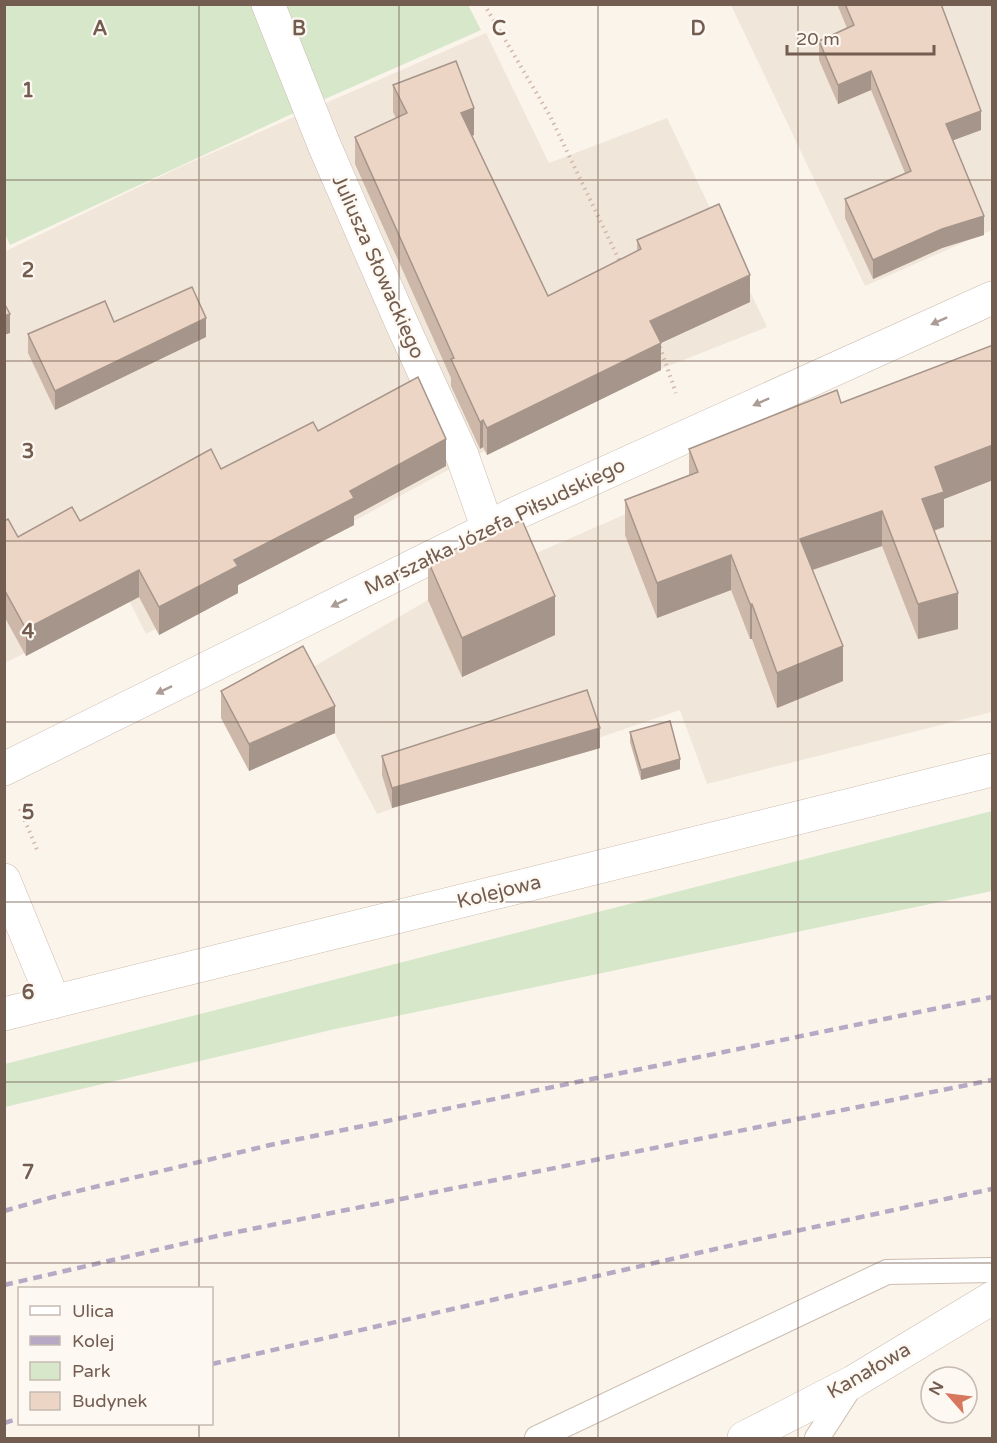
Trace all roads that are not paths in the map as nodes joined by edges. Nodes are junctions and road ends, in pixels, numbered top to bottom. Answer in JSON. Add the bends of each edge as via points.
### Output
{"nodes":[{"id":1,"x":268,"y":4,"type":"edge"},
{"id":2,"x":993,"y":298,"type":"edge"},
{"id":3,"x":488,"y":529,"type":"junction"},
{"id":4,"x":4,"y":769,"type":"edge"},
{"id":5,"x":993,"y":770,"type":"edge"},
{"id":6,"x":4,"y":880,"type":"edge"},
{"id":7,"x":54,"y":1002,"type":"junction"},
{"id":8,"x":4,"y":1014,"type":"edge"},
{"id":9,"x":993,"y":1270,"type":"edge"},
{"id":10,"x":993,"y":1298,"type":"edge"},
{"id":11,"x":853,"y":1382,"type":"junction"},
{"id":12,"x":537,"y":1438,"type":"edge"},
{"id":13,"x":744,"y":1438,"type":"edge"},
{"id":14,"x":817,"y":1438,"type":"edge"}],
"edges":[{"from":1,"to":3,"type":"street","name":"Juliusza Słowackiego","via":[[325,147],[462,455]]},
{"from":2,"to":3,"type":"street","name":"Marszałka Józefa Piłsudskiego","one_way":true},
{"from":3,"to":4,"type":"street","name":"Marszałka Józefa Piłsudskiego","one_way":true},
{"from":5,"to":7,"type":"street","name":"Kolejowa"},
{"from":6,"to":7,"type":"street"},
{"from":7,"to":8,"type":"street","name":"Kolejowa"},
{"from":9,"to":12,"type":"lane","via":[[887,1272]]},
{"from":10,"to":11,"type":"street","name":"Kanałowa"},
{"from":11,"to":13,"type":"street","name":"Kanałowa"},
{"from":11,"to":14,"type":"lane"}]}
